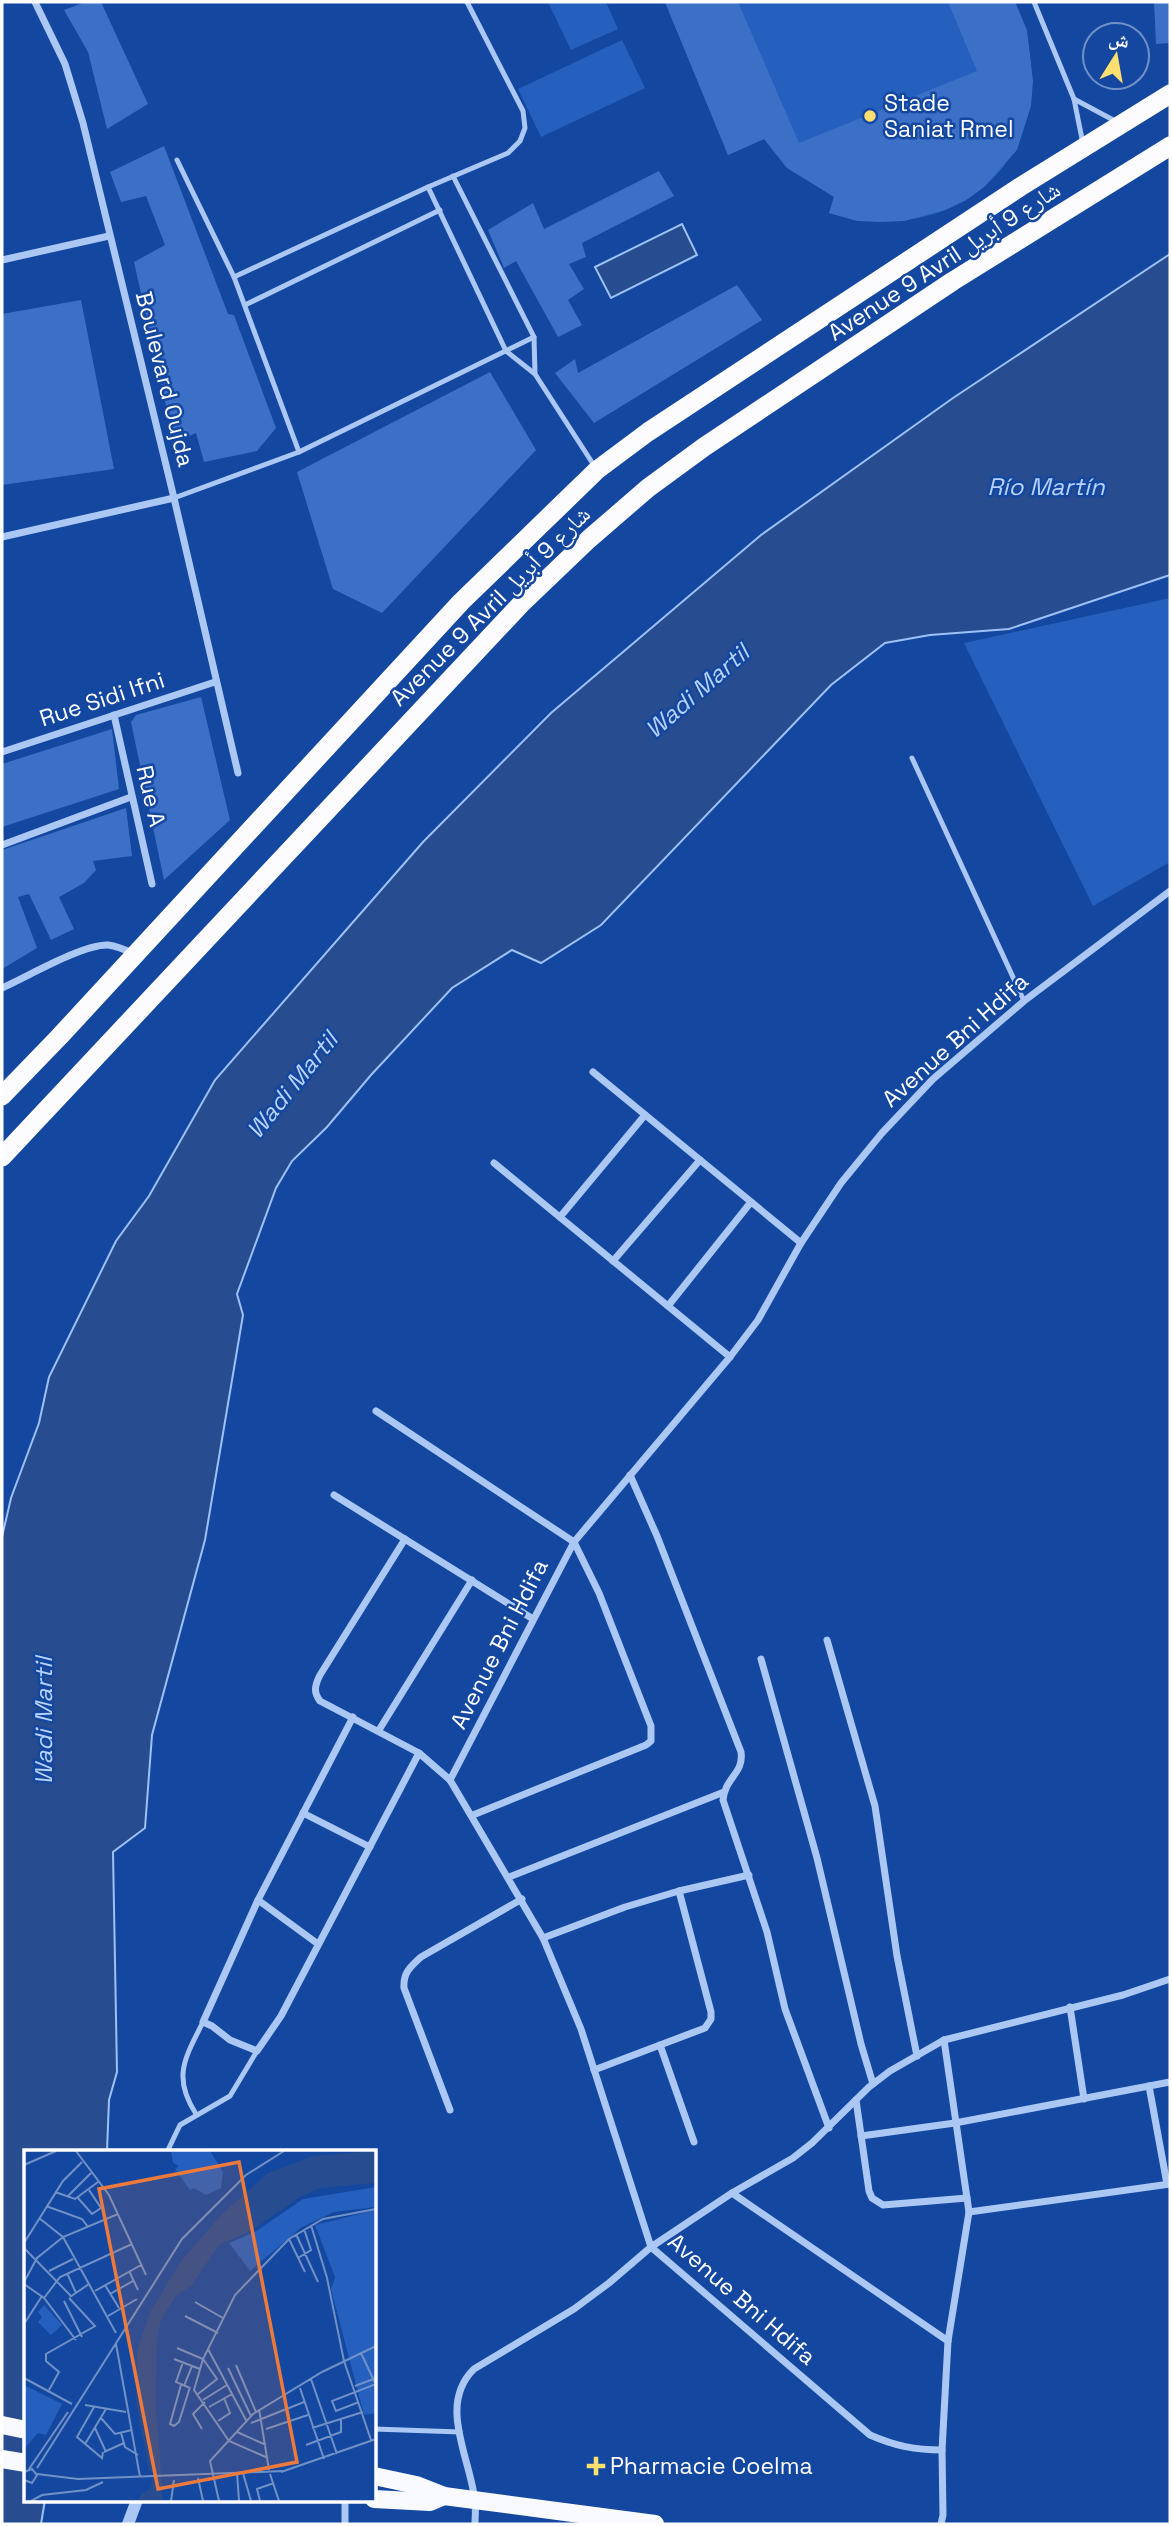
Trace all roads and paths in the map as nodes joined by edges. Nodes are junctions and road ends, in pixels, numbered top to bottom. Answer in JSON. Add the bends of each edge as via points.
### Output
{"nodes":[{"id":1,"x":35,"y":2,"type":"edge"},
{"id":2,"x":467,"y":2,"type":"edge"},
{"id":3,"x":1034,"y":2,"type":"edge"},
{"id":4,"x":1170,"y":94,"type":"edge"},
{"id":5,"x":1074,"y":99,"type":"junction"},
{"id":6,"x":1121,"y":124,"type":"junction"},
{"id":7,"x":1170,"y":146,"type":"edge"},
{"id":8,"x":1084,"y":148,"type":"junction"},
{"id":9,"x":177,"y":160,"type":"dead end"},
{"id":10,"x":453,"y":176,"type":"junction"},
{"id":11,"x":428,"y":187,"type":"junction"},
{"id":12,"x":440,"y":210,"type":"junction"},
{"id":13,"x":109,"y":236,"type":"junction"},
{"id":14,"x":2,"y":260,"type":"edge"},
{"id":15,"x":234,"y":277,"type":"junction"},
{"id":16,"x":244,"y":305,"type":"junction"},
{"id":17,"x":534,"y":337,"type":"junction"},
{"id":18,"x":506,"y":351,"type":"junction"},
{"id":19,"x":535,"y":374,"type":"junction"},
{"id":20,"x":299,"y":452,"type":"junction"},
{"id":21,"x":597,"y":470,"type":"junction"},
{"id":22,"x":174,"y":498,"type":"junction"},
{"id":23,"x":2,"y":537,"type":"edge"},
{"id":24,"x":215,"y":682,"type":"junction"},
{"id":25,"x":114,"y":715,"type":"junction"},
{"id":26,"x":2,"y":752,"type":"edge"},
{"id":27,"x":912,"y":758,"type":"dead end"},
{"id":28,"x":238,"y":773,"type":"dead end"},
{"id":29,"x":131,"y":797,"type":"junction"},
{"id":30,"x":2,"y":845,"type":"edge"},
{"id":31,"x":152,"y":884,"type":"dead end"},
{"id":32,"x":1170,"y":891,"type":"edge"},
{"id":33,"x":135,"y":954,"type":"junction"},
{"id":34,"x":2,"y":988,"type":"edge"},
{"id":35,"x":1024,"y":1001,"type":"junction"},
{"id":36,"x":593,"y":1072,"type":"dead end"},
{"id":37,"x":2,"y":1096,"type":"edge"},
{"id":38,"x":645,"y":1115,"type":"junction"},
{"id":39,"x":2,"y":1157,"type":"edge"},
{"id":40,"x":700,"y":1160,"type":"junction"},
{"id":41,"x":494,"y":1163,"type":"dead end"},
{"id":42,"x":751,"y":1202,"type":"junction"},
{"id":43,"x":560,"y":1217,"type":"junction"},
{"id":44,"x":801,"y":1244,"type":"junction"},
{"id":45,"x":614,"y":1261,"type":"junction"},
{"id":46,"x":668,"y":1306,"type":"junction"},
{"id":47,"x":730,"y":1357,"type":"junction"},
{"id":48,"x":376,"y":1411,"type":"dead end"},
{"id":49,"x":630,"y":1475,"type":"junction"},
{"id":50,"x":334,"y":1495,"type":"dead end"},
{"id":51,"x":405,"y":1539,"type":"junction"},
{"id":52,"x":574,"y":1542,"type":"junction"},
{"id":53,"x":471,"y":1580,"type":"junction"},
{"id":54,"x":533,"y":1619,"type":"junction"},
{"id":55,"x":827,"y":1640,"type":"dead end"},
{"id":56,"x":761,"y":1659,"type":"dead end"},
{"id":57,"x":353,"y":1717,"type":"junction"},
{"id":58,"x":379,"y":1730,"type":"junction"},
{"id":59,"x":419,"y":1753,"type":"junction"},
{"id":60,"x":450,"y":1780,"type":"junction"},
{"id":61,"x":724,"y":1792,"type":"junction"},
{"id":62,"x":303,"y":1813,"type":"junction"},
{"id":63,"x":473,"y":1815,"type":"junction"},
{"id":64,"x":370,"y":1847,"type":"junction"},
{"id":65,"x":749,"y":1875,"type":"junction"},
{"id":66,"x":509,"y":1877,"type":"junction"},
{"id":67,"x":679,"y":1891,"type":"junction"},
{"id":68,"x":522,"y":1899,"type":"junction"},
{"id":69,"x":258,"y":1900,"type":"junction"},
{"id":70,"x":543,"y":1938,"type":"junction"},
{"id":71,"x":318,"y":1944,"type":"junction"},
{"id":72,"x":1170,"y":1979,"type":"edge"},
{"id":73,"x":1070,"y":2007,"type":"junction"},
{"id":74,"x":203,"y":2022,"type":"junction"},
{"id":75,"x":944,"y":2040,"type":"junction"},
{"id":76,"x":660,"y":2045,"type":"junction"},
{"id":77,"x":257,"y":2051,"type":"junction"},
{"id":78,"x":917,"y":2056,"type":"junction"},
{"id":79,"x":594,"y":2070,"type":"junction"},
{"id":80,"x":1170,"y":2082,"type":"edge"},
{"id":81,"x":873,"y":2084,"type":"junction"},
{"id":82,"x":1149,"y":2086,"type":"junction"},
{"id":83,"x":1084,"y":2099,"type":"junction"},
{"id":84,"x":856,"y":2100,"type":"junction"},
{"id":85,"x":450,"y":2110,"type":"dead end"},
{"id":86,"x":196,"y":2114,"type":"junction"},
{"id":87,"x":956,"y":2123,"type":"junction"},
{"id":88,"x":829,"y":2128,"type":"junction"},
{"id":89,"x":861,"y":2136,"type":"junction"},
{"id":90,"x":694,"y":2142,"type":"dead end"},
{"id":91,"x":168,"y":2150,"type":"edge"},
{"id":92,"x":1169,"y":2184,"type":"edge"},
{"id":93,"x":732,"y":2193,"type":"junction"},
{"id":94,"x":967,"y":2198,"type":"junction"},
{"id":95,"x":969,"y":2212,"type":"junction"},
{"id":96,"x":651,"y":2247,"type":"junction"},
{"id":97,"x":948,"y":2341,"type":"junction"},
{"id":98,"x":2,"y":2425,"type":"edge"},
{"id":99,"x":376,"y":2429,"type":"edge"},
{"id":100,"x":24,"y":2430,"type":"edge"},
{"id":101,"x":460,"y":2432,"type":"junction"},
{"id":102,"x":942,"y":2451,"type":"junction"},
{"id":103,"x":2,"y":2459,"type":"edge"},
{"id":104,"x":24,"y":2463,"type":"edge"},
{"id":105,"x":376,"y":2476,"type":"edge"},
{"id":106,"x":444,"y":2496,"type":"junction"},
{"id":107,"x":376,"y":2500,"type":"edge"},
{"id":108,"x":475,"y":2501,"type":"junction"},
{"id":109,"x":135,"y":2502,"type":"edge"},
{"id":110,"x":345,"y":2502,"type":"edge"},
{"id":111,"x":128,"y":2524,"type":"edge"},
{"id":112,"x":345,"y":2524,"type":"edge"},
{"id":113,"x":475,"y":2524,"type":"edge"},
{"id":114,"x":655,"y":2524,"type":"edge"},
{"id":115,"x":943,"y":2524,"type":"edge"}],
"edges":[{"from":1,"to":13,"type":"street","name":"Boulevard Oujda","via":[[65,64]]},
{"from":2,"to":10,"type":"lane","via":[[523,111],[525,128],[509,153]]},
{"from":3,"to":5,"type":"lane"},
{"from":4,"to":6,"type":"highway","name":"Avenue 9 Avril شارع 9 أبريل"},
{"from":5,"to":6,"type":"lane"},
{"from":5,"to":8,"type":"lane"},
{"from":6,"to":8,"type":"highway","name":"Avenue 9 Avril شارع 9 أبريل"},
{"from":7,"to":39,"type":"highway","name":"Avenue 9 Avril شارع 9 أبريل","via":[[953,281],[704,447],[589,539],[521,604]]},
{"from":8,"to":21,"type":"highway","name":"Avenue 9 Avril شارع 9 أبريل","via":[[763,355]]},
{"from":9,"to":15,"type":"lane"},
{"from":10,"to":11,"type":"lane"},
{"from":10,"to":17,"type":"lane"},
{"from":11,"to":12,"type":"lane"},
{"from":11,"to":15,"type":"lane"},
{"from":12,"to":16,"type":"lane"},
{"from":12,"to":18,"type":"lane"},
{"from":13,"to":14,"type":"street"},
{"from":13,"to":22,"type":"street","name":"Boulevard Oujda"},
{"from":15,"to":16,"type":"lane"},
{"from":16,"to":20,"type":"lane"},
{"from":17,"to":18,"type":"lane"},
{"from":17,"to":19,"type":"lane"},
{"from":18,"to":19,"type":"lane"},
{"from":18,"to":20,"type":"lane"},
{"from":19,"to":21,"type":"lane"},
{"from":20,"to":22,"type":"lane"},
{"from":21,"to":33,"type":"highway","name":"Avenue 9 Avril شارع 9 أبريل","via":[[461,603]]},
{"from":22,"to":23,"type":"street"},
{"from":22,"to":24,"type":"street","name":"Boulevard Oujda"},
{"from":24,"to":25,"type":"street","name":"Rue Sidi Ifni"},
{"from":24,"to":28,"type":"street","name":"Boulevard Oujda"},
{"from":25,"to":26,"type":"street","name":"Rue Sidi Ifni"},
{"from":25,"to":29,"type":"street","name":"Rue A"},
{"from":27,"to":35,"type":"lane"},
{"from":29,"to":30,"type":"street"},
{"from":29,"to":31,"type":"street","name":"Rue A"},
{"from":32,"to":35,"type":"street","name":"Avenue Bni Hdifa"},
{"from":33,"to":34,"type":"street","via":[[98,947]]},
{"from":33,"to":37,"type":"highway","name":"Avenue 9 Avril شارع 9 أبريل"},
{"from":35,"to":44,"type":"street","name":"Avenue Bni Hdifa","via":[[933,1079],[882,1133],[841,1183]]},
{"from":36,"to":38,"type":"street"},
{"from":38,"to":40,"type":"street"},
{"from":38,"to":43,"type":"street"},
{"from":40,"to":42,"type":"street"},
{"from":40,"to":45,"type":"street"},
{"from":41,"to":43,"type":"street"},
{"from":42,"to":44,"type":"street"},
{"from":42,"to":46,"type":"street"},
{"from":43,"to":45,"type":"street"},
{"from":44,"to":47,"type":"street","name":"Avenue Bni Hdifa","via":[[758,1320]]},
{"from":45,"to":46,"type":"street"},
{"from":46,"to":47,"type":"street"},
{"from":47,"to":49,"type":"street","name":"Avenue Bni Hdifa"},
{"from":48,"to":52,"type":"street"},
{"from":49,"to":52,"type":"street","name":"Avenue Bni Hdifa"},
{"from":49,"to":61,"type":"street","via":[[741,1752],[740,1770]]},
{"from":50,"to":51,"type":"street"},
{"from":51,"to":53,"type":"street"},
{"from":51,"to":57,"type":"street","via":[[316,1683],[320,1701]]},
{"from":52,"to":54,"type":"street","name":"Avenue Bni Hdifa"},
{"from":52,"to":63,"type":"street","via":[[651,1727],[650,1741]]},
{"from":53,"to":54,"type":"street"},
{"from":53,"to":58,"type":"street"},
{"from":54,"to":60,"type":"street","name":"Avenue Bni Hdifa"},
{"from":55,"to":78,"type":"street","via":[[875,1806]]},
{"from":56,"to":81,"type":"street"},
{"from":57,"to":58,"type":"street"},
{"from":57,"to":62,"type":"street"},
{"from":58,"to":59,"type":"street"},
{"from":59,"to":60,"type":"street"},
{"from":59,"to":64,"type":"street"},
{"from":60,"to":63,"type":"street","name":"Avenue Bni Hdifa"},
{"from":61,"to":65,"type":"street"},
{"from":61,"to":66,"type":"street"},
{"from":62,"to":64,"type":"street"},
{"from":62,"to":69,"type":"street"},
{"from":63,"to":66,"type":"street","name":"Avenue Bni Hdifa"},
{"from":64,"to":71,"type":"street"},
{"from":65,"to":67,"type":"street"},
{"from":65,"to":88,"type":"street","via":[[785,2009]]},
{"from":66,"to":68,"type":"street","name":"Avenue Bni Hdifa"},
{"from":67,"to":70,"type":"street"},
{"from":67,"to":76,"type":"street","via":[[711,2019],[705,2028]]},
{"from":68,"to":70,"type":"street","name":"Avenue Bni Hdifa"},
{"from":68,"to":85,"type":"street","via":[[421,1957],[405,1974],[404,1988]]},
{"from":69,"to":71,"type":"street"},
{"from":69,"to":74,"type":"street"},
{"from":70,"to":79,"type":"street","name":"Avenue Bni Hdifa"},
{"from":71,"to":77,"type":"street","via":[[281,2016]]},
{"from":72,"to":73,"type":"street"},
{"from":73,"to":75,"type":"street"},
{"from":73,"to":83,"type":"street"},
{"from":74,"to":77,"type":"street"},
{"from":74,"to":86,"type":"lane","via":[[186,2055],[181,2082]]},
{"from":75,"to":78,"type":"street"},
{"from":75,"to":87,"type":"street"},
{"from":76,"to":79,"type":"street"},
{"from":76,"to":90,"type":"street"},
{"from":77,"to":86,"type":"lane","via":[[230,2096]]},
{"from":78,"to":81,"type":"street"},
{"from":79,"to":96,"type":"street","name":"Avenue Bni Hdifa"},
{"from":80,"to":82,"type":"street"},
{"from":81,"to":84,"type":"street"},
{"from":82,"to":83,"type":"street"},
{"from":82,"to":92,"type":"street"},
{"from":83,"to":87,"type":"street"},
{"from":84,"to":88,"type":"street"},
{"from":84,"to":89,"type":"street"},
{"from":86,"to":91,"type":"lane","via":[[180,2125]]},
{"from":87,"to":89,"type":"street"},
{"from":87,"to":94,"type":"street"},
{"from":88,"to":93,"type":"street","via":[[793,2158]]},
{"from":89,"to":94,"type":"street","via":[[869,2191],[877,2202]]},
{"from":92,"to":95,"type":"street"},
{"from":93,"to":96,"type":"street"},
{"from":93,"to":97,"type":"street"},
{"from":94,"to":95,"type":"street"},
{"from":95,"to":97,"type":"street"},
{"from":96,"to":101,"type":"street","via":[[574,2309],[465,2378],[456,2414]]},
{"from":96,"to":102,"type":"street","name":"Avenue Bni Hdifa","via":[[870,2435],[911,2450]]},
{"from":97,"to":102,"type":"street"},
{"from":98,"to":100,"type":"main road"},
{"from":99,"to":101,"type":"lane"},
{"from":101,"to":108,"type":"street"},
{"from":102,"to":115,"type":"street"},
{"from":103,"to":104,"type":"main road"},
{"from":105,"to":106,"type":"main road"},
{"from":106,"to":107,"type":"main road","via":[[430,2501]]},
{"from":106,"to":108,"type":"main road"},
{"from":108,"to":113,"type":"street"},
{"from":108,"to":114,"type":"main road"},
{"from":109,"to":111,"type":"street"},
{"from":110,"to":112,"type":"street"}]}
